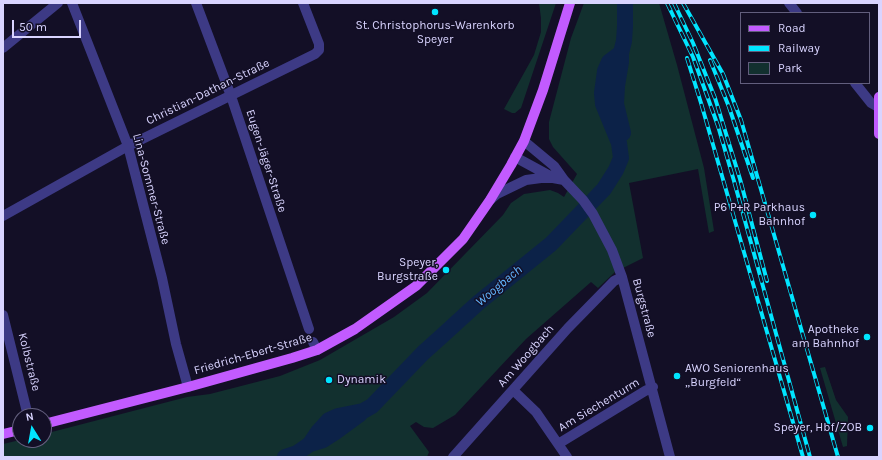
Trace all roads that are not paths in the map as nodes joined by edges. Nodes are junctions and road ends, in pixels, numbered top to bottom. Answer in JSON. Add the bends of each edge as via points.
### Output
{"nodes":[{"id":1,"x":58,"y":3,"type":"edge"},
{"id":2,"x":72,"y":3,"type":"edge"},
{"id":3,"x":196,"y":3,"type":"edge"},
{"id":4,"x":304,"y":3,"type":"edge"},
{"id":5,"x":570,"y":3,"type":"edge"},
{"id":6,"x":789,"y":3,"type":"edge"},
{"id":7,"x":796,"y":12,"type":"edge"},
{"id":8,"x":3,"y":48,"type":"edge"},
{"id":9,"x":856,"y":84,"type":"edge"},
{"id":10,"x":231,"y":96,"type":"junction"},
{"id":11,"x":879,"y":102,"type":"edge"},
{"id":12,"x":879,"y":134,"type":"edge"},
{"id":13,"x":524,"y":141,"type":"junction"},
{"id":14,"x":128,"y":146,"type":"junction"},
{"id":15,"x":515,"y":157,"type":"junction"},
{"id":16,"x":553,"y":178,"type":"junction"},
{"id":17,"x":567,"y":182,"type":"junction"},
{"id":18,"x":490,"y":200,"type":"junction"},
{"id":19,"x":3,"y":216,"type":"edge"},
{"id":20,"x":622,"y":277,"type":"junction"},
{"id":21,"x":3,"y":315,"type":"edge"},
{"id":22,"x":309,"y":329,"type":"dead end"},
{"id":23,"x":188,"y":387,"type":"junction"},
{"id":24,"x":653,"y":387,"type":"junction"},
{"id":25,"x":513,"y":390,"type":"junction"},
{"id":26,"x":26,"y":408,"type":"edge"},
{"id":27,"x":52,"y":422,"type":"edge"},
{"id":28,"x":558,"y":444,"type":"junction"},
{"id":29,"x":453,"y":457,"type":"edge"},
{"id":30,"x":566,"y":457,"type":"edge"},
{"id":31,"x":670,"y":457,"type":"edge"}],
"edges":[{"from":1,"to":8,"type":"street"},
{"from":2,"to":14,"type":"street","name":"Lina-Sommer-Straße"},
{"from":3,"to":10,"type":"street","name":"Eugen-Jäger-Straße"},
{"from":4,"to":10,"type":"street","name":"Christian-Dathan-Straße","via":[[319,50]]},
{"from":5,"to":13,"type":"main road","name":"Friedrich-Ebert-Straße"},
{"from":6,"to":7,"type":"street"},
{"from":9,"to":11,"type":"street","via":[[871,103]]},
{"from":10,"to":14,"type":"street","name":"Christian-Dathan-Straße"},
{"from":10,"to":22,"type":"street","name":"Eugen-Jäger-Straße"},
{"from":11,"to":12,"type":"main road"},
{"from":13,"to":15,"type":"main road","name":"Friedrich-Ebert-Straße"},
{"from":13,"to":17,"type":"street","name":"Burgstraße","via":[[554,166]]},
{"from":14,"to":19,"type":"street","name":"Christian-Dathan-Straße"},
{"from":14,"to":23,"type":"street","name":"Lina-Sommer-Straße"},
{"from":15,"to":16,"type":"street"},
{"from":15,"to":18,"type":"main road","name":"Friedrich-Ebert-Straße"},
{"from":16,"to":17,"type":"street"},
{"from":16,"to":18,"type":"street","via":[[526,180]]},
{"from":17,"to":20,"type":"street","name":"Burgstraße","via":[[593,214],[612,250]]},
{"from":18,"to":23,"type":"main road","name":"Friedrich-Ebert-Straße","via":[[463,239],[416,286],[355,329],[292,358]]},
{"from":20,"to":24,"type":"street","name":"Burgstraße"},
{"from":20,"to":25,"type":"street","name":"Am Woogbach","via":[[568,328]]},
{"from":21,"to":26,"type":"street","name":"Kolbstraße"},
{"from":23,"to":27,"type":"main road","name":"Friedrich-Ebert-Straße"},
{"from":24,"to":28,"type":"street","name":"Am Siechenturm"},
{"from":24,"to":31,"type":"street","name":"Burgstraße"},
{"from":25,"to":28,"type":"street","via":[[536,412]]},
{"from":25,"to":29,"type":"street","name":"Am Woogbach"},
{"from":28,"to":30,"type":"street"}]}
